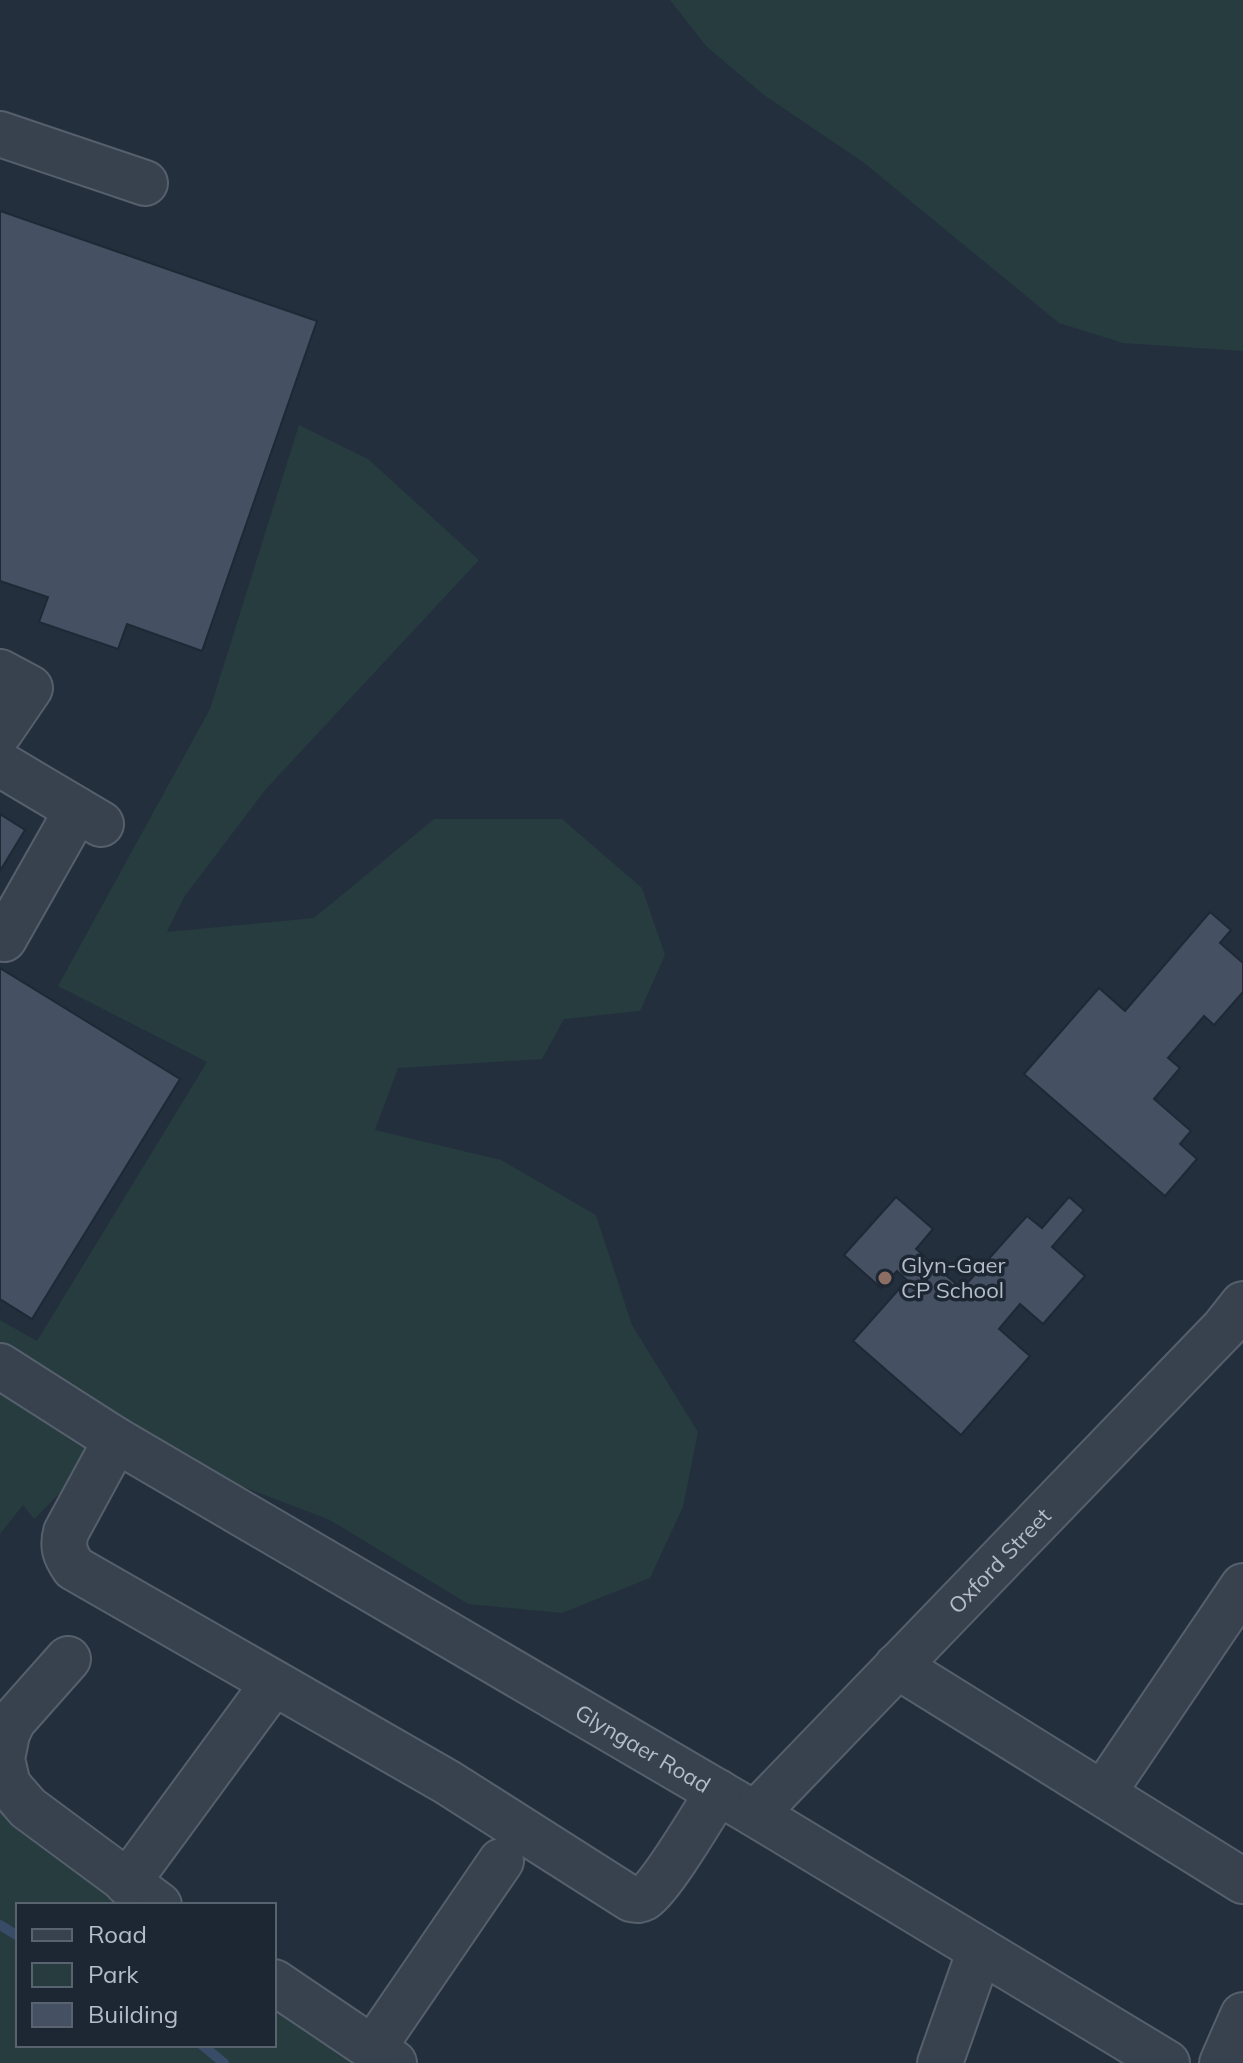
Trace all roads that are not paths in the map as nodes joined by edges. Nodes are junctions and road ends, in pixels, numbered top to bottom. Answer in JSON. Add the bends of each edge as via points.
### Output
{"nodes":[{"id":1,"x":0,"y":134,"type":"edge"},
{"id":2,"x":145,"y":183,"type":"dead end"},
{"id":3,"x":0,"y":672,"type":"edge"},
{"id":4,"x":0,"y":732,"type":"edge"},
{"id":5,"x":0,"y":764,"type":"edge"},
{"id":6,"x":4,"y":939,"type":"dead end"},
{"id":7,"x":1237,"y":1324,"type":"edge"},
{"id":8,"x":0,"y":1366,"type":"edge"},
{"id":9,"x":116,"y":1440,"type":"junction"},
{"id":10,"x":1243,"y":1586,"type":"edge"},
{"id":11,"x":68,"y":1659,"type":"dead end"},
{"id":12,"x":897,"y":1666,"type":"junction"},
{"id":13,"x":262,"y":1699,"type":"dead end"},
{"id":14,"x":718,"y":1792,"type":"junction"},
{"id":15,"x":1103,"y":1793,"type":"junction"},
{"id":16,"x":755,"y":1814,"type":"junction"},
{"id":17,"x":501,"y":1861,"type":"dead end"},
{"id":18,"x":1243,"y":1881,"type":"edge"},
{"id":19,"x":143,"y":1894,"type":"edge"},
{"id":20,"x":980,"y":1950,"type":"junction"},
{"id":21,"x":276,"y":1983,"type":"edge"},
{"id":22,"x":1243,"y":2015,"type":"edge"},
{"id":23,"x":384,"y":2056,"type":"edge"},
{"id":24,"x":940,"y":2063,"type":"edge"},
{"id":25,"x":1167,"y":2063,"type":"edge"},
{"id":26,"x":1222,"y":2063,"type":"edge"}],
"edges":[{"from":1,"to":2,"type":"street"},
{"from":3,"to":4,"type":"street","via":[[30,688]]},
{"from":5,"to":6,"type":"street","via":[[89,817]]},
{"from":7,"to":12,"type":"street","name":"Oxford Street"},
{"from":8,"to":9,"type":"street","name":"Glyngaer Road"},
{"from":9,"to":14,"type":"street","name":"Glyngaer Road"},
{"from":9,"to":14,"type":"street","via":[[66,1532],[63,1544],[74,1568],[447,1782],[631,1899],[649,1893]]},
{"from":10,"to":15,"type":"street"},
{"from":11,"to":19,"type":"street","via":[[13,1721],[2,1747],[3,1771],[28,1808]]},
{"from":12,"to":15,"type":"street"},
{"from":12,"to":16,"type":"street","name":"Oxford Street"},
{"from":13,"to":19,"type":"street"},
{"from":14,"to":16,"type":"street","name":"Glyngaer Road"},
{"from":15,"to":18,"type":"street"},
{"from":16,"to":20,"type":"street","name":"Glyngaer Road"},
{"from":17,"to":23,"type":"street"},
{"from":20,"to":24,"type":"street"},
{"from":20,"to":25,"type":"street","name":"Glyngaer Road"},
{"from":21,"to":23,"type":"street"},
{"from":22,"to":26,"type":"street"}]}
